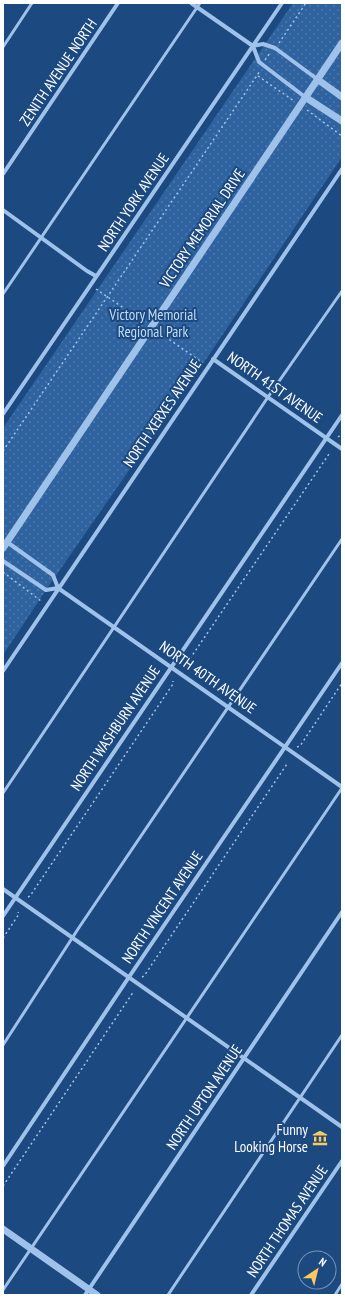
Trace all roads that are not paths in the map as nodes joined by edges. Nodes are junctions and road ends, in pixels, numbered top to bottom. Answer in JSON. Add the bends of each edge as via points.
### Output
{"nodes":[{"id":1,"x":32,"y":3,"type":"edge"},
{"id":2,"x":118,"y":3,"type":"edge"},
{"id":3,"x":191,"y":3,"type":"edge"},
{"id":4,"x":200,"y":3,"type":"edge"},
{"id":5,"x":282,"y":3,"type":"edge"},
{"id":6,"x":197,"y":7,"type":"junction"},
{"id":7,"x":342,"y":43,"type":"edge"},
{"id":8,"x":253,"y":46,"type":"junction"},
{"id":9,"x":3,"y":47,"type":"edge"},
{"id":10,"x":317,"y":80,"type":"junction"},
{"id":11,"x":305,"y":97,"type":"junction"},
{"id":12,"x":342,"y":97,"type":"edge"},
{"id":13,"x":342,"y":121,"type":"edge"},
{"id":14,"x":342,"y":169,"type":"edge"},
{"id":15,"x":3,"y":174,"type":"edge"},
{"id":16,"x":3,"y":210,"type":"edge"},
{"id":17,"x":41,"y":238,"type":"junction"},
{"id":18,"x":96,"y":276,"type":"junction"},
{"id":19,"x":342,"y":290,"type":"edge"},
{"id":20,"x":3,"y":294,"type":"edge"},
{"id":21,"x":213,"y":359,"type":"junction"},
{"id":22,"x":268,"y":397,"type":"junction"},
{"id":23,"x":3,"y":414,"type":"edge"},
{"id":24,"x":342,"y":415,"type":"edge"},
{"id":25,"x":326,"y":438,"type":"junction"},
{"id":26,"x":342,"y":449,"type":"edge"},
{"id":27,"x":342,"y":539,"type":"edge"},
{"id":28,"x":4,"y":543,"type":"edge"},
{"id":29,"x":3,"y":561,"type":"edge"},
{"id":30,"x":58,"y":588,"type":"junction"},
{"id":31,"x":113,"y":627,"type":"junction"},
{"id":32,"x":342,"y":663,"type":"edge"},
{"id":33,"x":170,"y":667,"type":"junction"},
{"id":34,"x":3,"y":671,"type":"edge"},
{"id":35,"x":228,"y":707,"type":"junction"},
{"id":36,"x":285,"y":747,"type":"junction"},
{"id":37,"x":342,"y":788,"type":"edge"},
{"id":38,"x":3,"y":793,"type":"edge"},
{"id":39,"x":3,"y":889,"type":"edge"},
{"id":40,"x":15,"y":898,"type":"junction"},
{"id":41,"x":342,"y":912,"type":"edge"},
{"id":42,"x":3,"y":916,"type":"edge"},
{"id":43,"x":72,"y":937,"type":"junction"},
{"id":44,"x":129,"y":977,"type":"junction"},
{"id":45,"x":186,"y":1018,"type":"junction"},
{"id":46,"x":342,"y":1035,"type":"edge"},
{"id":47,"x":3,"y":1045,"type":"edge"},
{"id":48,"x":244,"y":1058,"type":"junction"},
{"id":49,"x":300,"y":1097,"type":"junction"},
{"id":50,"x":342,"y":1126,"type":"edge"},
{"id":51,"x":342,"y":1161,"type":"edge"},
{"id":52,"x":3,"y":1166,"type":"edge"},
{"id":53,"x":3,"y":1229,"type":"edge"},
{"id":54,"x":31,"y":1249,"type":"junction"},
{"id":55,"x":342,"y":1284,"type":"edge"},
{"id":56,"x":3,"y":1290,"type":"edge"},
{"id":57,"x":87,"y":1292,"type":"edge"},
{"id":58,"x":97,"y":1295,"type":"edge"},
{"id":59,"x":168,"y":1295,"type":"edge"},
{"id":60,"x":252,"y":1295,"type":"edge"},
{"id":61,"x":335,"y":1295,"type":"edge"}],
"edges":[{"from":1,"to":9,"type":"lane"},
{"from":2,"to":15,"type":"street","name":"ZENITH AVENUE NORTH"},
{"from":3,"to":6,"type":"street"},
{"from":4,"to":6,"type":"lane"},
{"from":5,"to":8,"type":"street","name":"NORTH YORK AVENUE"},
{"from":6,"to":8,"type":"street"},
{"from":6,"to":17,"type":"lane"},
{"from":7,"to":10,"type":"street","name":"VICTORY MEMORIAL DRIVE"},
{"from":8,"to":10,"type":"street","via":[[263,44],[275,48]]},
{"from":8,"to":11,"type":"street","via":[[259,62]]},
{"from":8,"to":18,"type":"street","name":"NORTH YORK AVENUE"},
{"from":10,"to":11,"type":"street","name":"VICTORY MEMORIAL DRIVE"},
{"from":10,"to":12,"type":"street"},
{"from":11,"to":13,"type":"street"},
{"from":11,"to":28,"type":"street","name":"VICTORY MEMORIAL DRIVE"},
{"from":14,"to":21,"type":"street","name":"NORTH XERXES AVENUE"},
{"from":16,"to":17,"type":"street"},
{"from":17,"to":18,"type":"street"},
{"from":17,"to":20,"type":"lane"},
{"from":18,"to":23,"type":"street","name":"NORTH YORK AVENUE"},
{"from":19,"to":22,"type":"lane"},
{"from":21,"to":22,"type":"street","name":"NORTH 41ST AVENUE"},
{"from":21,"to":30,"type":"street","name":"NORTH XERXES AVENUE"},
{"from":22,"to":25,"type":"street","name":"NORTH 41ST AVENUE"},
{"from":22,"to":31,"type":"lane"},
{"from":24,"to":25,"type":"street","name":"NORTH WASHBURN AVENUE"},
{"from":25,"to":26,"type":"street","name":"NORTH 41ST AVENUE"},
{"from":25,"to":33,"type":"street","name":"NORTH WASHBURN AVENUE"},
{"from":27,"to":35,"type":"lane"},
{"from":28,"to":30,"type":"street","name":"NORTH 40TH AVENUE","via":[[53,575]]},
{"from":29,"to":30,"type":"street","name":"NORTH 40TH AVENUE","via":[[46,590]]},
{"from":30,"to":31,"type":"street","name":"NORTH 40TH AVENUE"},
{"from":30,"to":34,"type":"street","name":"NORTH XERXES AVENUE"},
{"from":31,"to":33,"type":"street","name":"NORTH 40TH AVENUE"},
{"from":31,"to":38,"type":"lane"},
{"from":32,"to":36,"type":"street","name":"NORTH VINCENT AVENUE"},
{"from":33,"to":35,"type":"street","name":"NORTH 40TH AVENUE"},
{"from":33,"to":40,"type":"street","name":"NORTH WASHBURN AVENUE"},
{"from":35,"to":36,"type":"street","name":"NORTH 40TH AVENUE"},
{"from":35,"to":43,"type":"lane"},
{"from":36,"to":37,"type":"street","name":"NORTH 40TH AVENUE"},
{"from":36,"to":44,"type":"street","name":"NORTH VINCENT AVENUE"},
{"from":37,"to":45,"type":"lane"},
{"from":39,"to":40,"type":"street"},
{"from":40,"to":42,"type":"street","name":"NORTH WASHBURN AVENUE"},
{"from":40,"to":43,"type":"street"},
{"from":41,"to":48,"type":"street","name":"NORTH UPTON AVENUE"},
{"from":43,"to":44,"type":"street"},
{"from":43,"to":47,"type":"lane"},
{"from":44,"to":45,"type":"street"},
{"from":44,"to":52,"type":"street","name":"NORTH VINCENT AVENUE"},
{"from":45,"to":48,"type":"street"},
{"from":45,"to":54,"type":"lane"},
{"from":46,"to":49,"type":"lane"},
{"from":48,"to":49,"type":"street"},
{"from":48,"to":57,"type":"street","name":"NORTH UPTON AVENUE"},
{"from":49,"to":50,"type":"street"},
{"from":49,"to":59,"type":"lane"},
{"from":51,"to":60,"type":"street","name":"NORTH THOMAS AVENUE"},
{"from":53,"to":54,"type":"street"},
{"from":54,"to":56,"type":"lane"},
{"from":54,"to":57,"type":"street"},
{"from":55,"to":61,"type":"lane"},
{"from":57,"to":58,"type":"street"}]}
